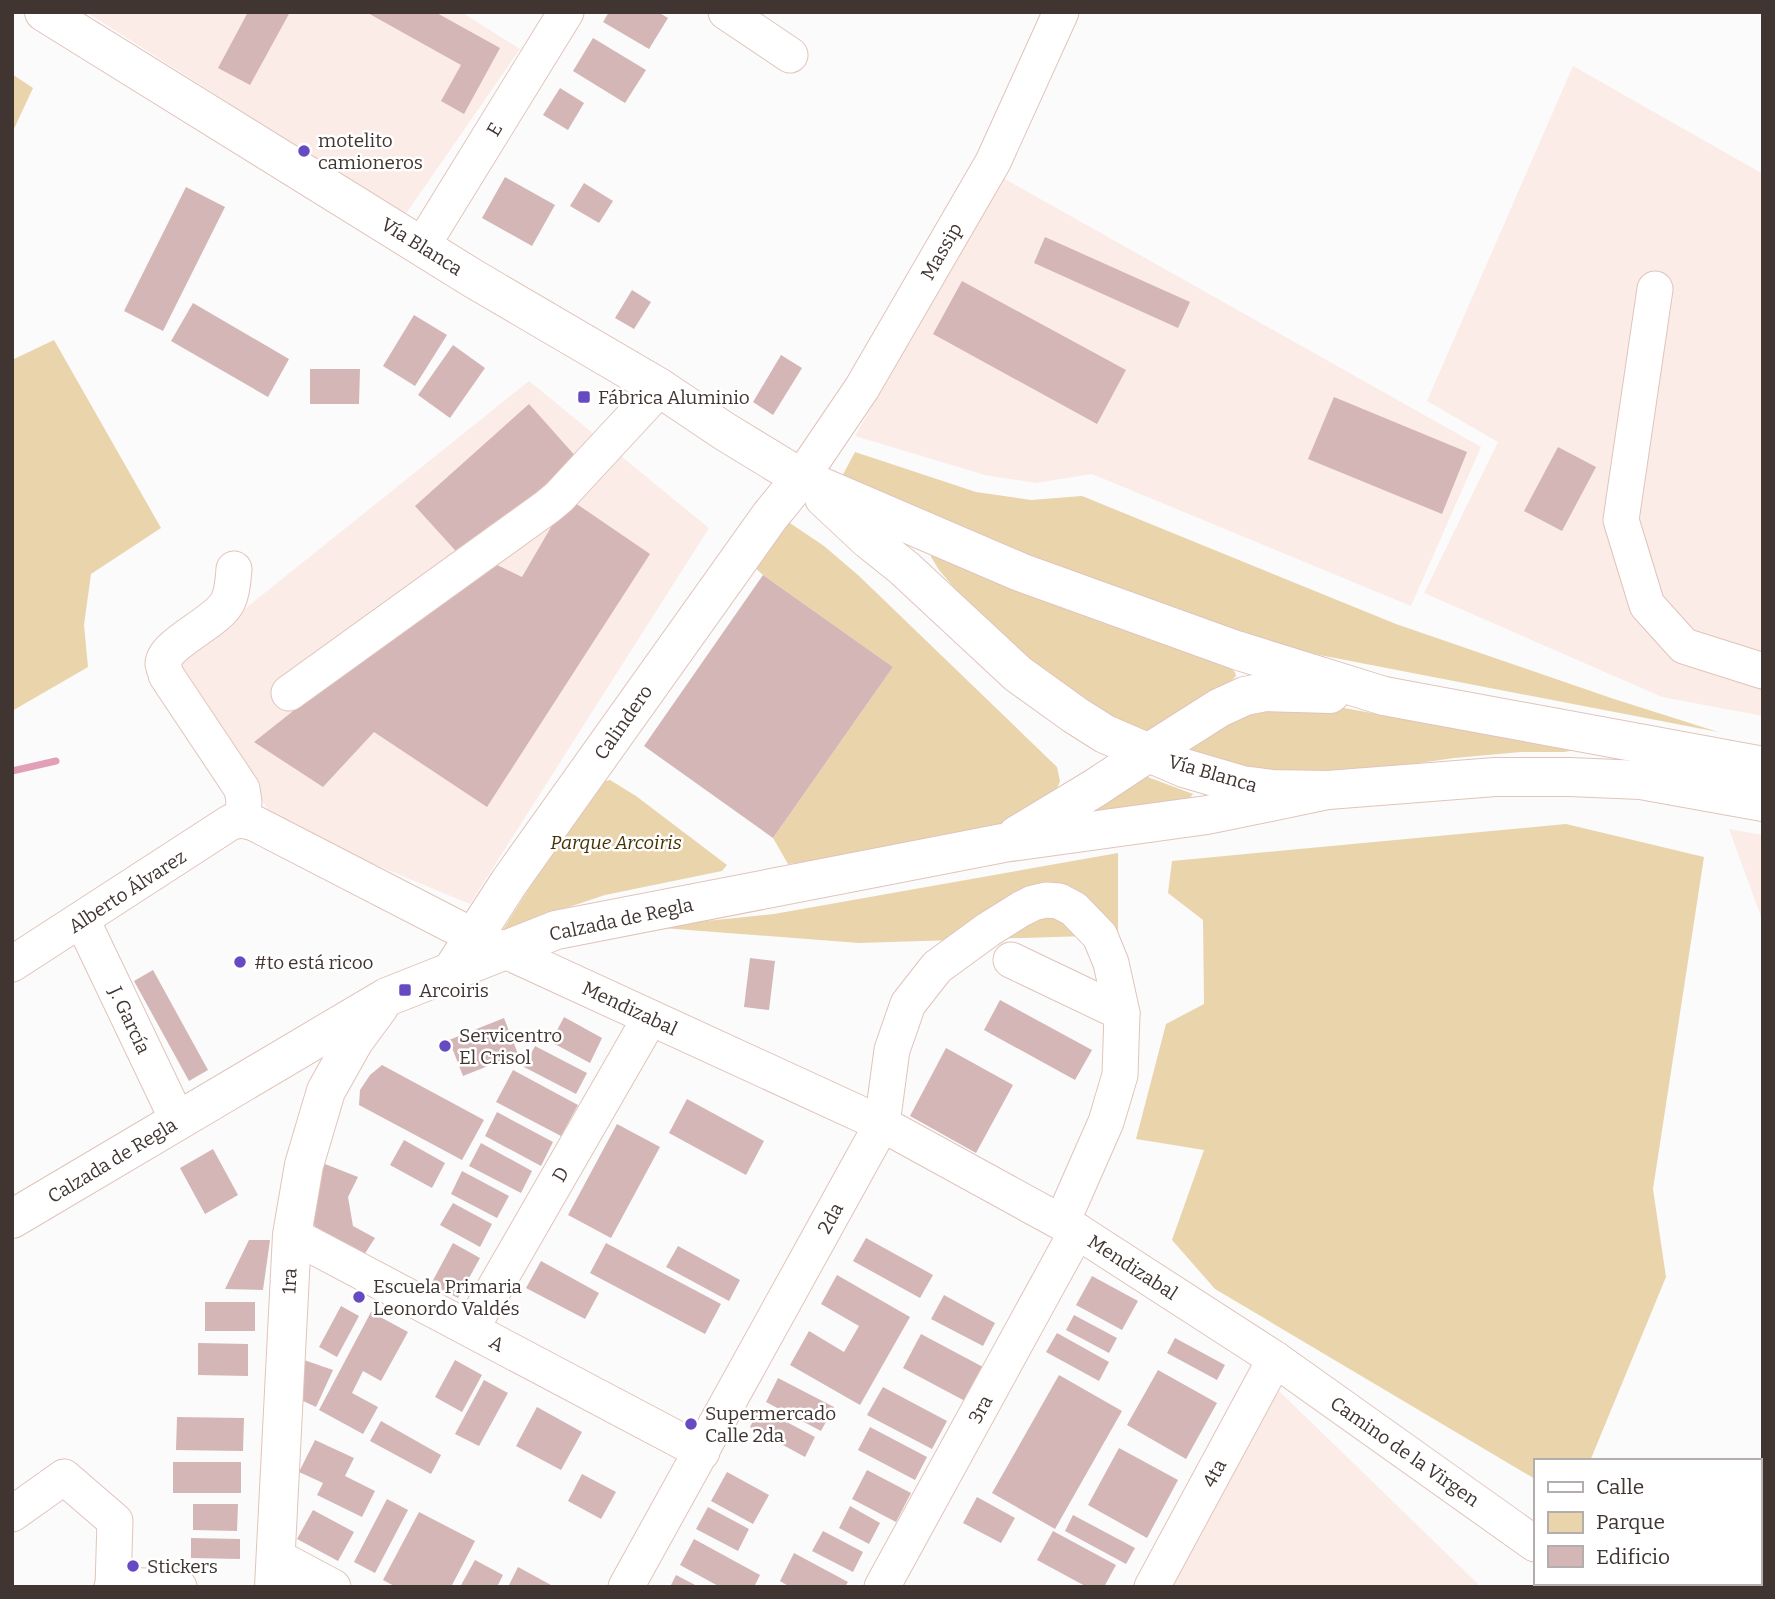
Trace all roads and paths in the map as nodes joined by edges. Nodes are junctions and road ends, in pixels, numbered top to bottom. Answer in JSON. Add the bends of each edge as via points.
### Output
{"nodes":[{"id":1,"x":44,"y":12,"type":"edge"},
{"id":2,"x":565,"y":12,"type":"edge"},
{"id":3,"x":726,"y":12,"type":"edge"},
{"id":4,"x":1061,"y":12,"type":"edge"},
{"id":5,"x":790,"y":55,"type":"dead end"},
{"id":6,"x":422,"y":246,"type":"junction"},
{"id":7,"x":1655,"y":289,"type":"dead end"},
{"id":8,"x":660,"y":388,"type":"junction"},
{"id":9,"x":801,"y":478,"type":"junction"},
{"id":10,"x":234,"y":569,"type":"dead end"},
{"id":11,"x":1763,"y":671,"type":"edge"},
{"id":12,"x":289,"y":693,"type":"dead end"},
{"id":13,"x":1384,"y":696,"type":"junction"},
{"id":14,"x":1075,"y":715,"type":"junction"},
{"id":15,"x":1148,"y":752,"type":"junction"},
{"id":16,"x":1763,"y":766,"type":"edge"},
{"id":17,"x":1328,"y":790,"type":"junction"},
{"id":18,"x":1763,"y":802,"type":"edge"},
{"id":19,"x":1067,"y":804,"type":"junction"},
{"id":20,"x":242,"y":820,"type":"junction"},
{"id":21,"x":1003,"y":843,"type":"junction"},
{"id":22,"x":1059,"y":901,"type":"joint"},
{"id":23,"x":82,"y":920,"type":"junction"},
{"id":24,"x":489,"y":943,"type":"junction"},
{"id":25,"x":1011,"y":960,"type":"dead end"},
{"id":26,"x":12,"y":964,"type":"edge"},
{"id":27,"x":387,"y":997,"type":"junction"},
{"id":28,"x":1122,"y":1013,"type":"junction"},
{"id":29,"x":650,"y":1018,"type":"junction"},
{"id":30,"x":178,"y":1121,"type":"junction"},
{"id":31,"x":881,"y":1124,"type":"junction"},
{"id":32,"x":12,"y":1219,"type":"edge"},
{"id":33,"x":1069,"y":1226,"type":"junction"},
{"id":34,"x":292,"y":1235,"type":"junction"},
{"id":35,"x":471,"y":1329,"type":"junction"},
{"id":36,"x":1275,"y":1359,"type":"junction"},
{"id":37,"x":702,"y":1452,"type":"junction"},
{"id":38,"x":12,"y":1514,"type":"edge"},
{"id":39,"x":1534,"y":1543,"type":"edge"},
{"id":40,"x":274,"y":1571,"type":"edge"},
{"id":41,"x":113,"y":1586,"type":"edge"},
{"id":42,"x":179,"y":1587,"type":"edge"},
{"id":43,"x":333,"y":1587,"type":"edge"},
{"id":44,"x":626,"y":1587,"type":"edge"},
{"id":45,"x":882,"y":1587,"type":"edge"},
{"id":46,"x":1152,"y":1587,"type":"edge"}],
"edges":[{"from":1,"to":6,"type":"main road","name":"Vía Blanca"},
{"from":2,"to":6,"type":"street","name":"E"},
{"from":3,"to":5,"type":"street"},
{"from":4,"to":9,"type":"street","name":"Massip","via":[[993,162],[862,388]]},
{"from":6,"to":8,"type":"main road","name":"Vía Blanca"},
{"from":7,"to":11,"type":"street","via":[[1621,520],[1647,606],[1684,646]]},
{"from":8,"to":9,"type":"main road","name":"Vía Blanca"},
{"from":8,"to":12,"type":"street","via":[[547,508]]},
{"from":9,"to":13,"type":"main road","name":"Vía Blanca","via":[[1020,572],[1236,650]]},
{"from":9,"to":14,"type":"main road","name":"Vía Blanca","via":[[1018,674]]},
{"from":9,"to":24,"type":"main road","name":"Calindero","via":[[510,881]]},
{"from":10,"to":20,"type":"street","via":[[228,602],[176,645],[163,665],[242,789]]},
{"from":13,"to":15,"type":"main road","via":[[1286,692],[1245,696]]},
{"from":13,"to":16,"type":"main road","name":"Vía Blanca"},
{"from":14,"to":15,"type":"main road","name":"Vía Blanca"},
{"from":14,"to":19,"type":"main road","via":[[1089,746],[1088,760],[1084,778]]},
{"from":15,"to":17,"type":"main road","name":"Vía Blanca","via":[[1242,785]]},
{"from":15,"to":19,"type":"main road"},
{"from":17,"to":18,"type":"main road","name":"Vía Blanca","via":[[1494,777],[1569,777],[1641,780]]},
{"from":17,"to":21,"type":"main road","name":"Calzada de Regla","via":[[1207,815]]},
{"from":19,"to":21,"type":"main road"},
{"from":20,"to":23,"type":"street","name":"Alberto Álvarez","via":[[231,822]]},
{"from":20,"to":24,"type":"street","name":"Mendizabal"},
{"from":21,"to":24,"type":"main road","name":"Calzada de Regla"},
{"from":22,"to":28,"type":"street","name":"3ra","via":[[1074,909],[1100,936]]},
{"from":22,"to":31,"type":"street","name":"2da","via":[[1046,900],[1021,909],[937,967],[908,1004],[892,1050]]},
{"from":23,"to":26,"type":"street","name":"Alberto Álvarez"},
{"from":23,"to":30,"type":"street","name":"J. García"},
{"from":24,"to":27,"type":"main road","name":"Calzada de Regla","via":[[451,972]]},
{"from":24,"to":29,"type":"street","name":"Mendizabal"},
{"from":25,"to":28,"type":"street"},
{"from":27,"to":30,"type":"main road","name":"Calzada de Regla"},
{"from":27,"to":34,"type":"main road","name":"1ra","via":[[354,1041],[326,1091],[304,1164]]},
{"from":28,"to":33,"type":"street","name":"3ra","via":[[1120,1075]]},
{"from":29,"to":31,"type":"street","name":"Mendizabal"},
{"from":29,"to":35,"type":"street","name":"D"},
{"from":30,"to":32,"type":"main road","name":"Calzada de Regla"},
{"from":31,"to":33,"type":"street","name":"Mendizabal"},
{"from":31,"to":37,"type":"street","name":"2da"},
{"from":33,"to":36,"type":"street","name":"Mendizabal"},
{"from":33,"to":45,"type":"street","name":"3ra"},
{"from":34,"to":35,"type":"street","name":"A"},
{"from":34,"to":40,"type":"main road","name":"1ra"},
{"from":35,"to":37,"type":"street","name":"A"},
{"from":36,"to":39,"type":"street","name":"Camino de la Virgen"},
{"from":36,"to":46,"type":"street","name":"4ta"},
{"from":37,"to":44,"type":"street","name":"2da"},
{"from":38,"to":41,"type":"street","via":[[64,1477],[115,1521]]},
{"from":40,"to":43,"type":"street"},
{"from":41,"to":42,"type":"street"}]}
